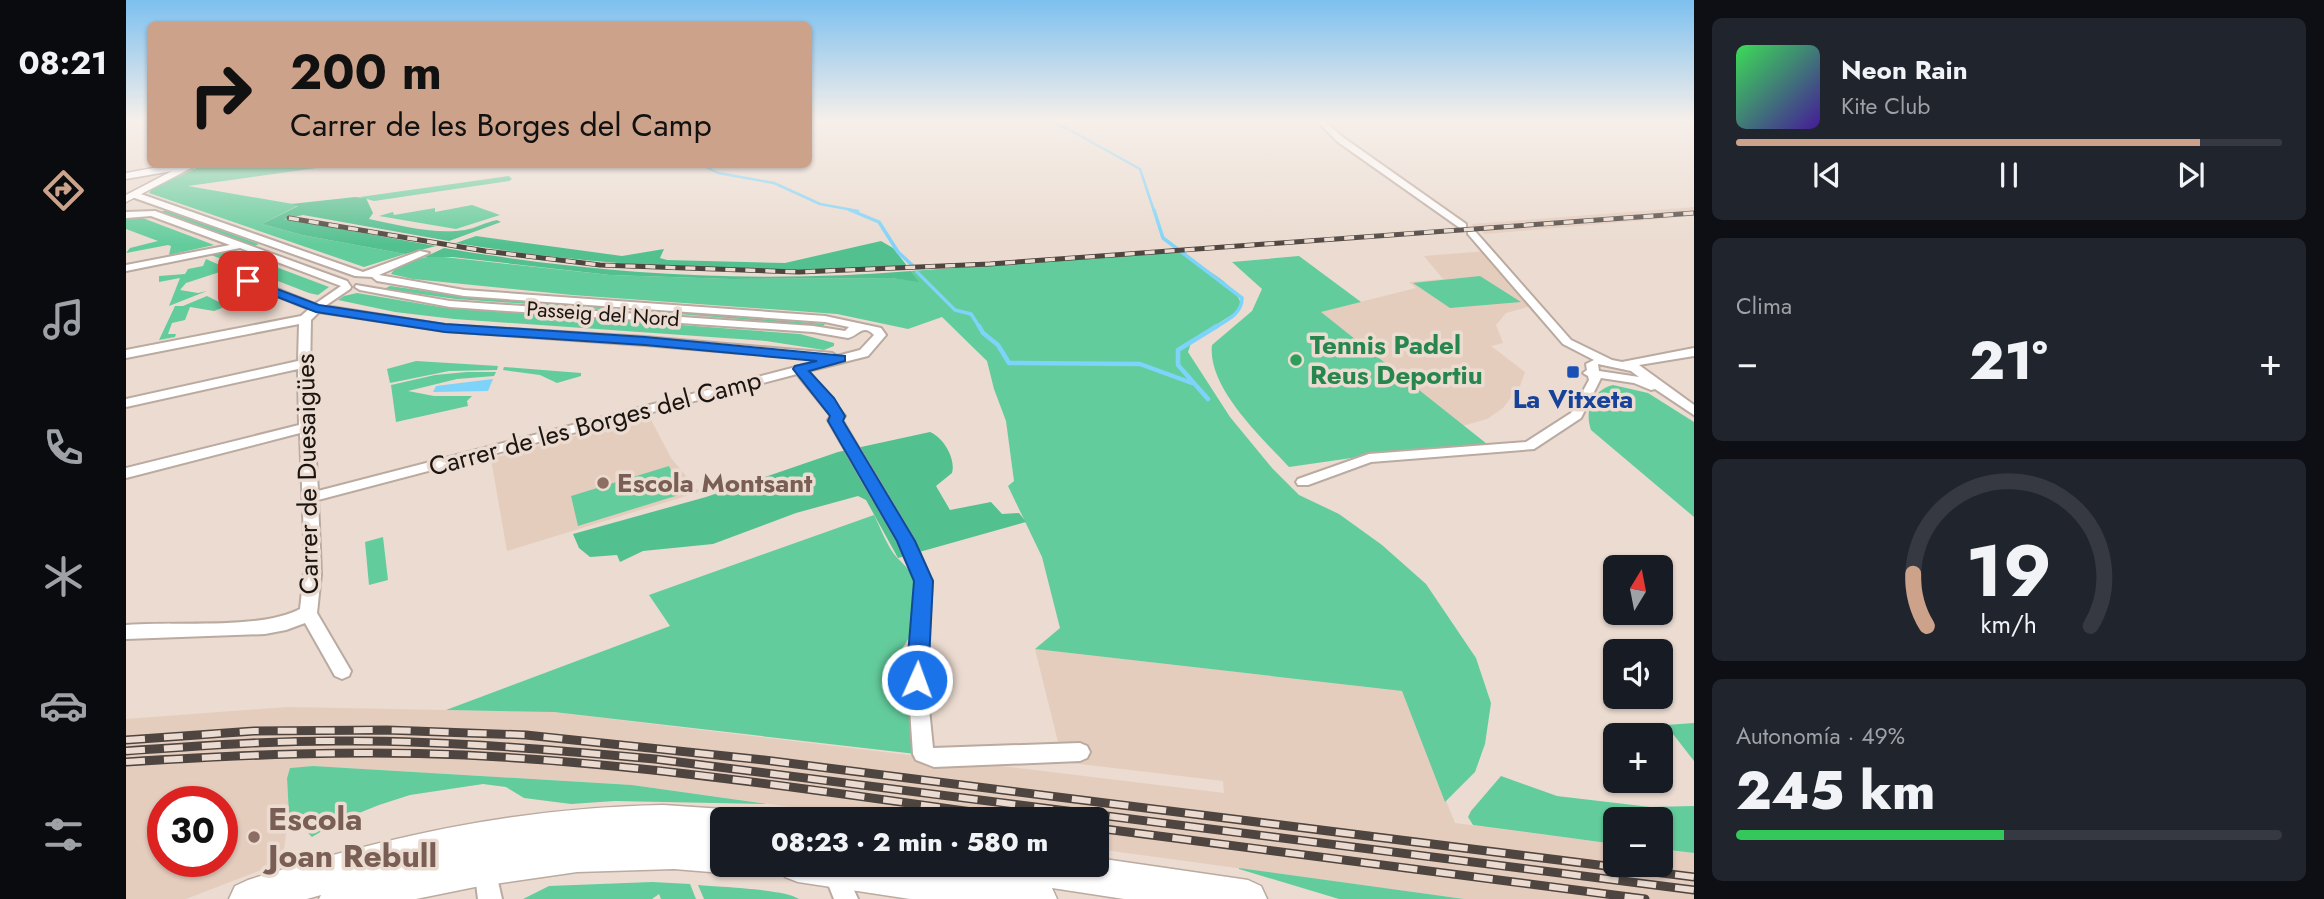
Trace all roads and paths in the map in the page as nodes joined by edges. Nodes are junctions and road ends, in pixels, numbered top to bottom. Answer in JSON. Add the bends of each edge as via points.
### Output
{"nodes":[{"id":1,"x":1372,"y":161,"type":"edge"},
{"id":2,"x":178,"y":168,"type":"edge"},
{"id":3,"x":183,"y":168,"type":"edge"},
{"id":4,"x":164,"y":172,"type":"junction"},
{"id":5,"x":128,"y":174,"type":"edge"},
{"id":6,"x":132,"y":194,"type":"edge"},
{"id":7,"x":171,"y":208,"type":"junction"},
{"id":8,"x":126,"y":209,"type":"edge"},
{"id":9,"x":126,"y":215,"type":"edge"},
{"id":10,"x":239,"y":246,"type":"junction"},
{"id":11,"x":424,"y":253,"type":"dead end"},
{"id":12,"x":126,"y":268,"type":"edge"},
{"id":13,"x":226,"y":272,"type":"dead end"},
{"id":14,"x":375,"y":276,"type":"junction"},
{"id":15,"x":359,"y":281,"type":"junction"},
{"id":16,"x":345,"y":285,"type":"junction"},
{"id":17,"x":316,"y":308,"type":"junction"},
{"id":18,"x":305,"y":319,"type":"junction"},
{"id":19,"x":863,"y":326,"type":"junction"},
{"id":20,"x":848,"y":335,"type":"junction"},
{"id":21,"x":874,"y":341,"type":"junction"},
{"id":22,"x":1694,"y":352,"type":"edge"},
{"id":23,"x":126,"y":354,"type":"edge"},
{"id":24,"x":840,"y":359,"type":"junction"},
{"id":25,"x":302,"y":364,"type":"junction"},
{"id":26,"x":800,"y":369,"type":"junction"},
{"id":27,"x":1598,"y":372,"type":"junction"},
{"id":28,"x":1642,"y":372,"type":"junction"},
{"id":29,"x":126,"y":403,"type":"edge"},
{"id":30,"x":1694,"y":411,"type":"edge"},
{"id":31,"x":305,"y":428,"type":"junction"},
{"id":32,"x":126,"y":473,"type":"edge"},
{"id":33,"x":1303,"y":482,"type":"dead end"},
{"id":34,"x":312,"y":497,"type":"junction"},
{"id":35,"x":308,"y":613,"type":"junction"},
{"id":36,"x":126,"y":632,"type":"edge"},
{"id":37,"x":342,"y":671,"type":"dead end"},
{"id":38,"x":1080,"y":751,"type":"dead end"},
{"id":39,"x":710,"y":826,"type":"edge"},
{"id":40,"x":710,"y":854,"type":"edge"},
{"id":41,"x":1102,"y":877,"type":"edge"},
{"id":42,"x":825,"y":878,"type":"edge"},
{"id":43,"x":488,"y":883,"type":"edge"},
{"id":44,"x":919,"y":890,"type":"edge"},
{"id":45,"x":248,"y":899,"type":"edge"},
{"id":46,"x":338,"y":899,"type":"edge"},
{"id":47,"x":1038,"y":899,"type":"edge"},
{"id":48,"x":1248,"y":899,"type":"edge"}],
"edges":[{"from":1,"to":27,"type":"street","via":[[1467,229],[1577,355]]},
{"from":2,"to":4,"type":"street"},
{"from":3,"to":6,"type":"street"},
{"from":4,"to":5,"type":"street"},
{"from":4,"to":6,"type":"street"},
{"from":6,"to":7,"type":"street","name":"Passeig del Nord"},
{"from":7,"to":8,"type":"street","name":"Passeig del Nord"},
{"from":7,"to":15,"type":"street","name":"Passeig del Nord"},
{"from":9,"to":10,"type":"street","via":[[152,214]]},
{"from":10,"to":12,"type":"street"},
{"from":10,"to":16,"type":"street"},
{"from":11,"to":14,"type":"street"},
{"from":13,"to":17,"type":"street"},
{"from":14,"to":15,"type":"street"},
{"from":14,"to":19,"type":"street","name":"Passeig del Nord","via":[[464,293],[825,319]]},
{"from":15,"to":16,"type":"street"},
{"from":15,"to":20,"type":"street","name":"Passeig del Nord","via":[[450,304]]},
{"from":16,"to":17,"type":"street","name":"Carrer de Duesaigües"},
{"from":17,"to":18,"type":"street","name":"Carrer de Duesaigües"},
{"from":17,"to":24,"type":"street","via":[[445,328]]},
{"from":18,"to":23,"type":"street"},
{"from":18,"to":25,"type":"street","name":"Carrer de Duesaigües"},
{"from":19,"to":20,"type":"street"},
{"from":19,"to":21,"type":"street","via":[[880,332]]},
{"from":20,"to":21,"type":"street","name":"Passeig del Nord","via":[[859,342]]},
{"from":21,"to":24,"type":"street","name":"Carrer de les Borges del Camp","via":[[864,353]]},
{"from":22,"to":28,"type":"street"},
{"from":24,"to":26,"type":"street","name":"Carrer de les Borges del Camp"},
{"from":25,"to":29,"type":"street"},
{"from":25,"to":31,"type":"street","name":"Carrer de Duesaigües"},
{"from":26,"to":34,"type":"street","name":"Carrer de les Borges del Camp"},
{"from":26,"to":38,"type":"street","via":[[838,416],[835,421],[906,541],[924,581],[917,680],[923,754],[933,758]]},
{"from":27,"to":28,"type":"street"},
{"from":27,"to":28,"type":"street","via":[[1622,364]]},
{"from":27,"to":33,"type":"street","via":[[1576,415],[1530,446],[1369,458]]},
{"from":28,"to":30,"type":"street"},
{"from":31,"to":32,"type":"street"},
{"from":31,"to":34,"type":"street","name":"Carrer de Duesaigües"},
{"from":34,"to":35,"type":"street","name":"Carrer de Duesaigües","via":[[313,593]]},
{"from":35,"to":36,"type":"street","via":[[286,624]]},
{"from":35,"to":37,"type":"street","name":"Carrer de Duesaigües"},
{"from":39,"to":45,"type":"main road","via":[[610,824],[487,837],[371,862]]},
{"from":40,"to":43,"type":"main road","via":[[551,856]]},
{"from":41,"to":48,"type":"main road"},
{"from":42,"to":44,"type":"main road"},
{"from":43,"to":46,"type":"main road","via":[[410,880]]},
{"from":44,"to":47,"type":"main road"}]}
